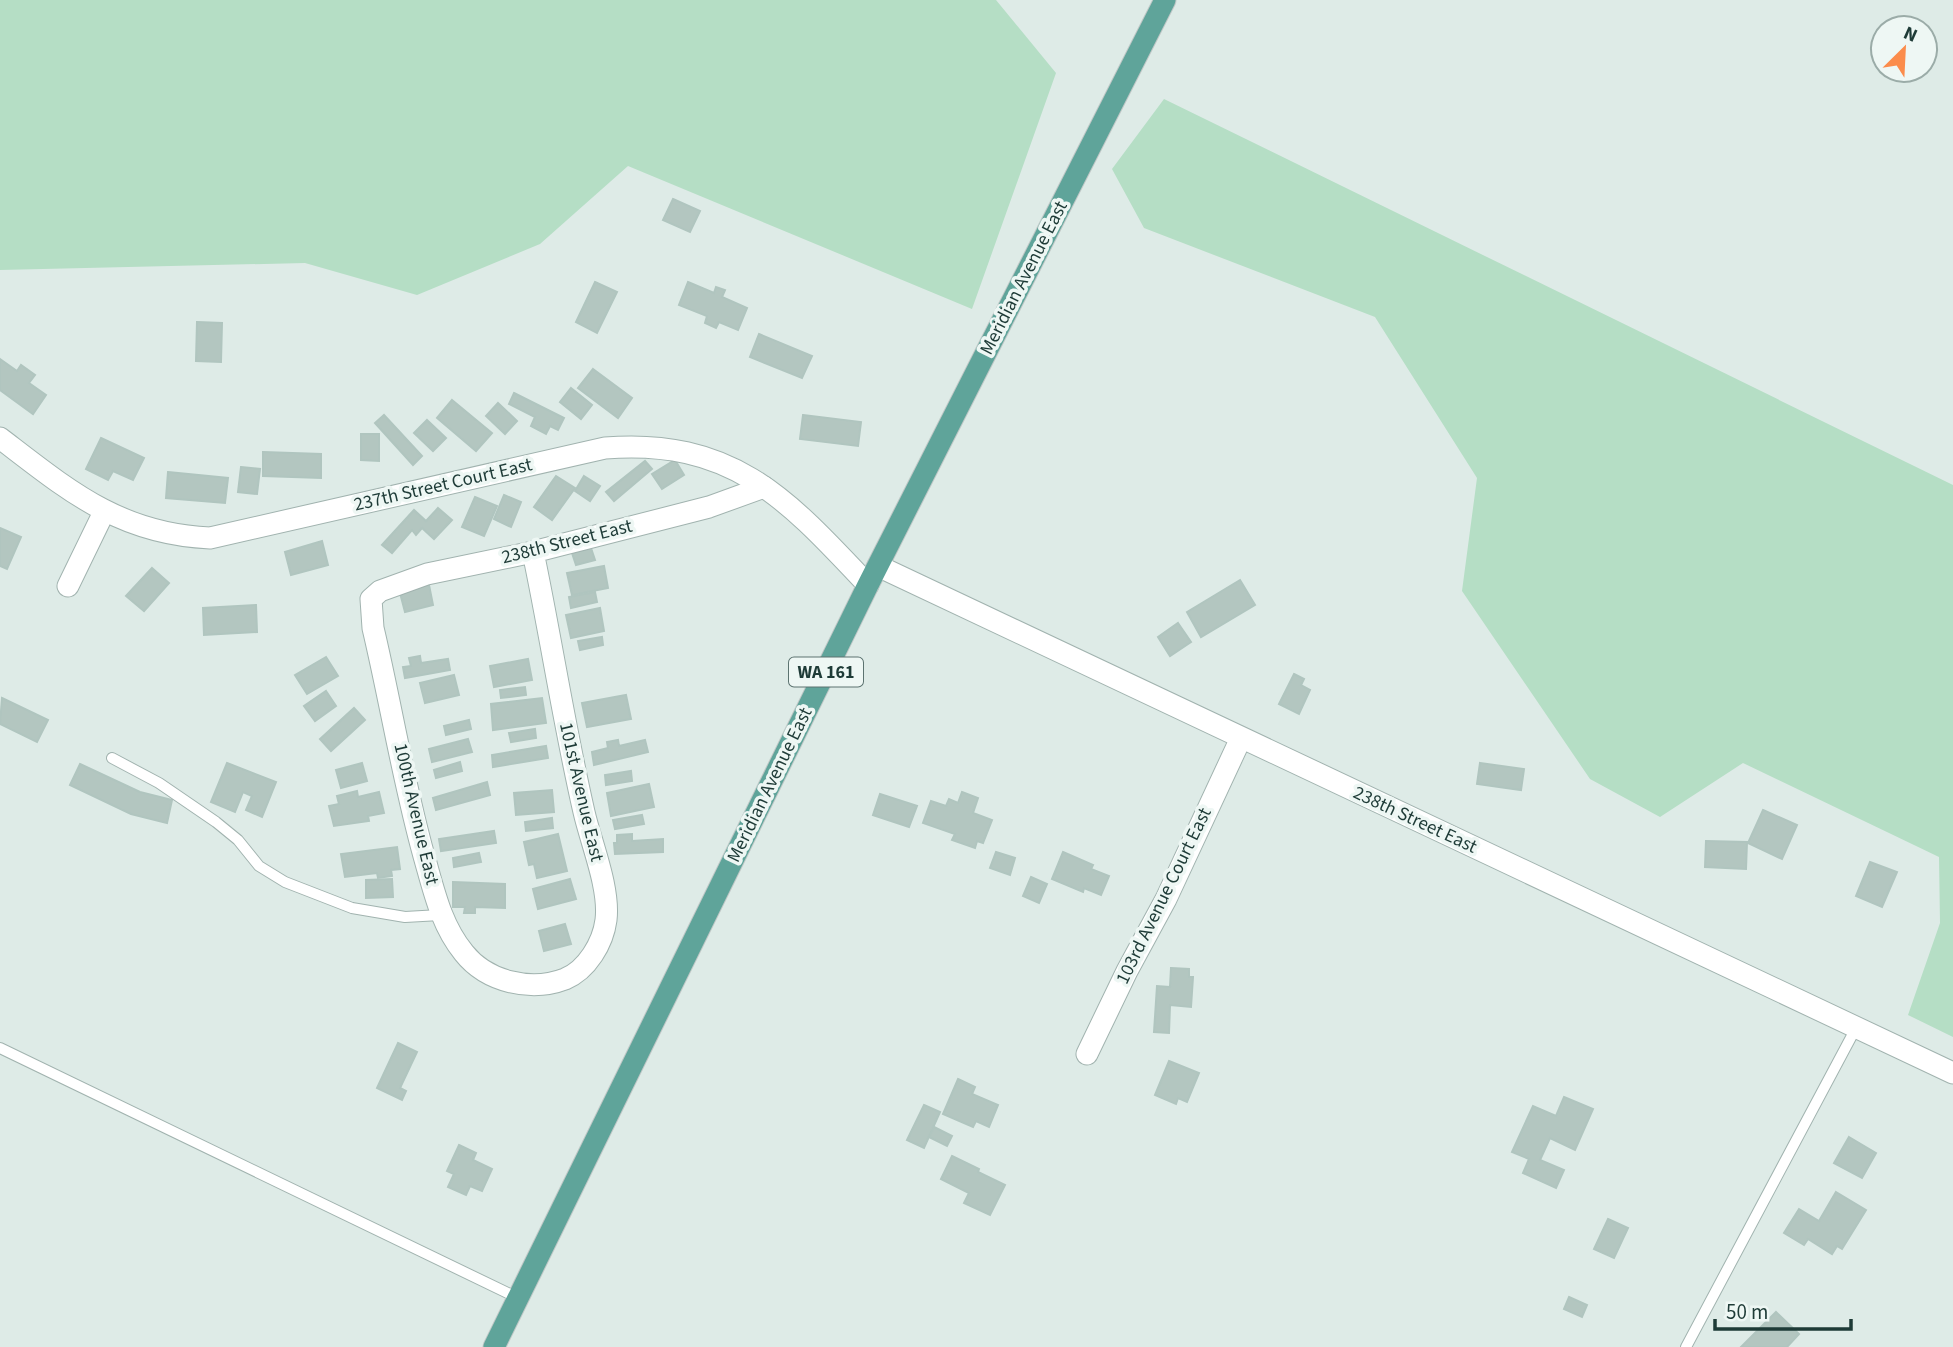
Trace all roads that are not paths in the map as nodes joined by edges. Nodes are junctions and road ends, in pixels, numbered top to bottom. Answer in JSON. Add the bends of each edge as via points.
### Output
{"nodes":[{"id":1,"x":1164,"y":0,"type":"edge"},
{"id":2,"x":0,"y":438,"type":"edge"},
{"id":3,"x":764,"y":487,"type":"junction"},
{"id":4,"x":104,"y":512,"type":"junction"},
{"id":5,"x":533,"y":551,"type":"junction"},
{"id":6,"x":878,"y":566,"type":"junction"},
{"id":7,"x":868,"y":585,"type":"junction"},
{"id":8,"x":68,"y":586,"type":"dead end"},
{"id":9,"x":371,"y":599,"type":"joint"},
{"id":10,"x":1241,"y":738,"type":"junction"},
{"id":11,"x":112,"y":758,"type":"dead end"},
{"id":12,"x":440,"y":915,"type":"junction"},
{"id":13,"x":526,"y":984,"type":"joint"},
{"id":14,"x":1856,"y":1028,"type":"junction"},
{"id":15,"x":0,"y":1048,"type":"edge"},
{"id":16,"x":1087,"y":1054,"type":"dead end"},
{"id":17,"x":1953,"y":1073,"type":"edge"},
{"id":18,"x":518,"y":1298,"type":"junction"},
{"id":19,"x":494,"y":1347,"type":"edge"},
{"id":20,"x":1686,"y":1347,"type":"edge"}],
"edges":[{"from":1,"to":6,"type":"main road","name":"Meridian Avenue East","number":"WA 161"},
{"from":2,"to":4,"type":"street","name":"237th Street Court East"},
{"from":3,"to":4,"type":"street","name":"237th Street Court East","via":[[697,454],[637,446],[605,448],[210,538],[165,533]]},
{"from":3,"to":5,"type":"street","name":"238th Street East","via":[[709,508]]},
{"from":3,"to":7,"type":"street","name":"237th Street Court East"},
{"from":4,"to":8,"type":"street"},
{"from":5,"to":9,"type":"street","name":"238th Street East","via":[[427,575],[380,591]]},
{"from":5,"to":13,"type":"street","name":"101st Avenue East","via":[[566,732],[605,894],[606,920],[599,942],[577,973],[554,982]]},
{"from":6,"to":7,"type":"main road","name":"Meridian Avenue East","number":"WA 161"},
{"from":6,"to":10,"type":"street","name":"238th Street East"},
{"from":7,"to":18,"type":"main road","name":"Meridian Avenue East","number":"WA 161"},
{"from":9,"to":12,"type":"street","name":"100th Avenue East","via":[[373,628],[415,822]]},
{"from":10,"to":14,"type":"street","name":"238th Street East"},
{"from":10,"to":16,"type":"street","name":"103rd Avenue Court East"},
{"from":11,"to":12,"type":"lane","via":[[216,822],[238,839],[260,866],[285,881],[352,908],[405,917]]},
{"from":12,"to":13,"type":"street","name":"100th Avenue East","via":[[464,954],[479,967],[496,977]]},
{"from":14,"to":17,"type":"street","name":"238th Street East"},
{"from":14,"to":20,"type":"lane"},
{"from":15,"to":18,"type":"lane"},
{"from":18,"to":19,"type":"main road","name":"Meridian Avenue East","number":"WA 161"}]}
